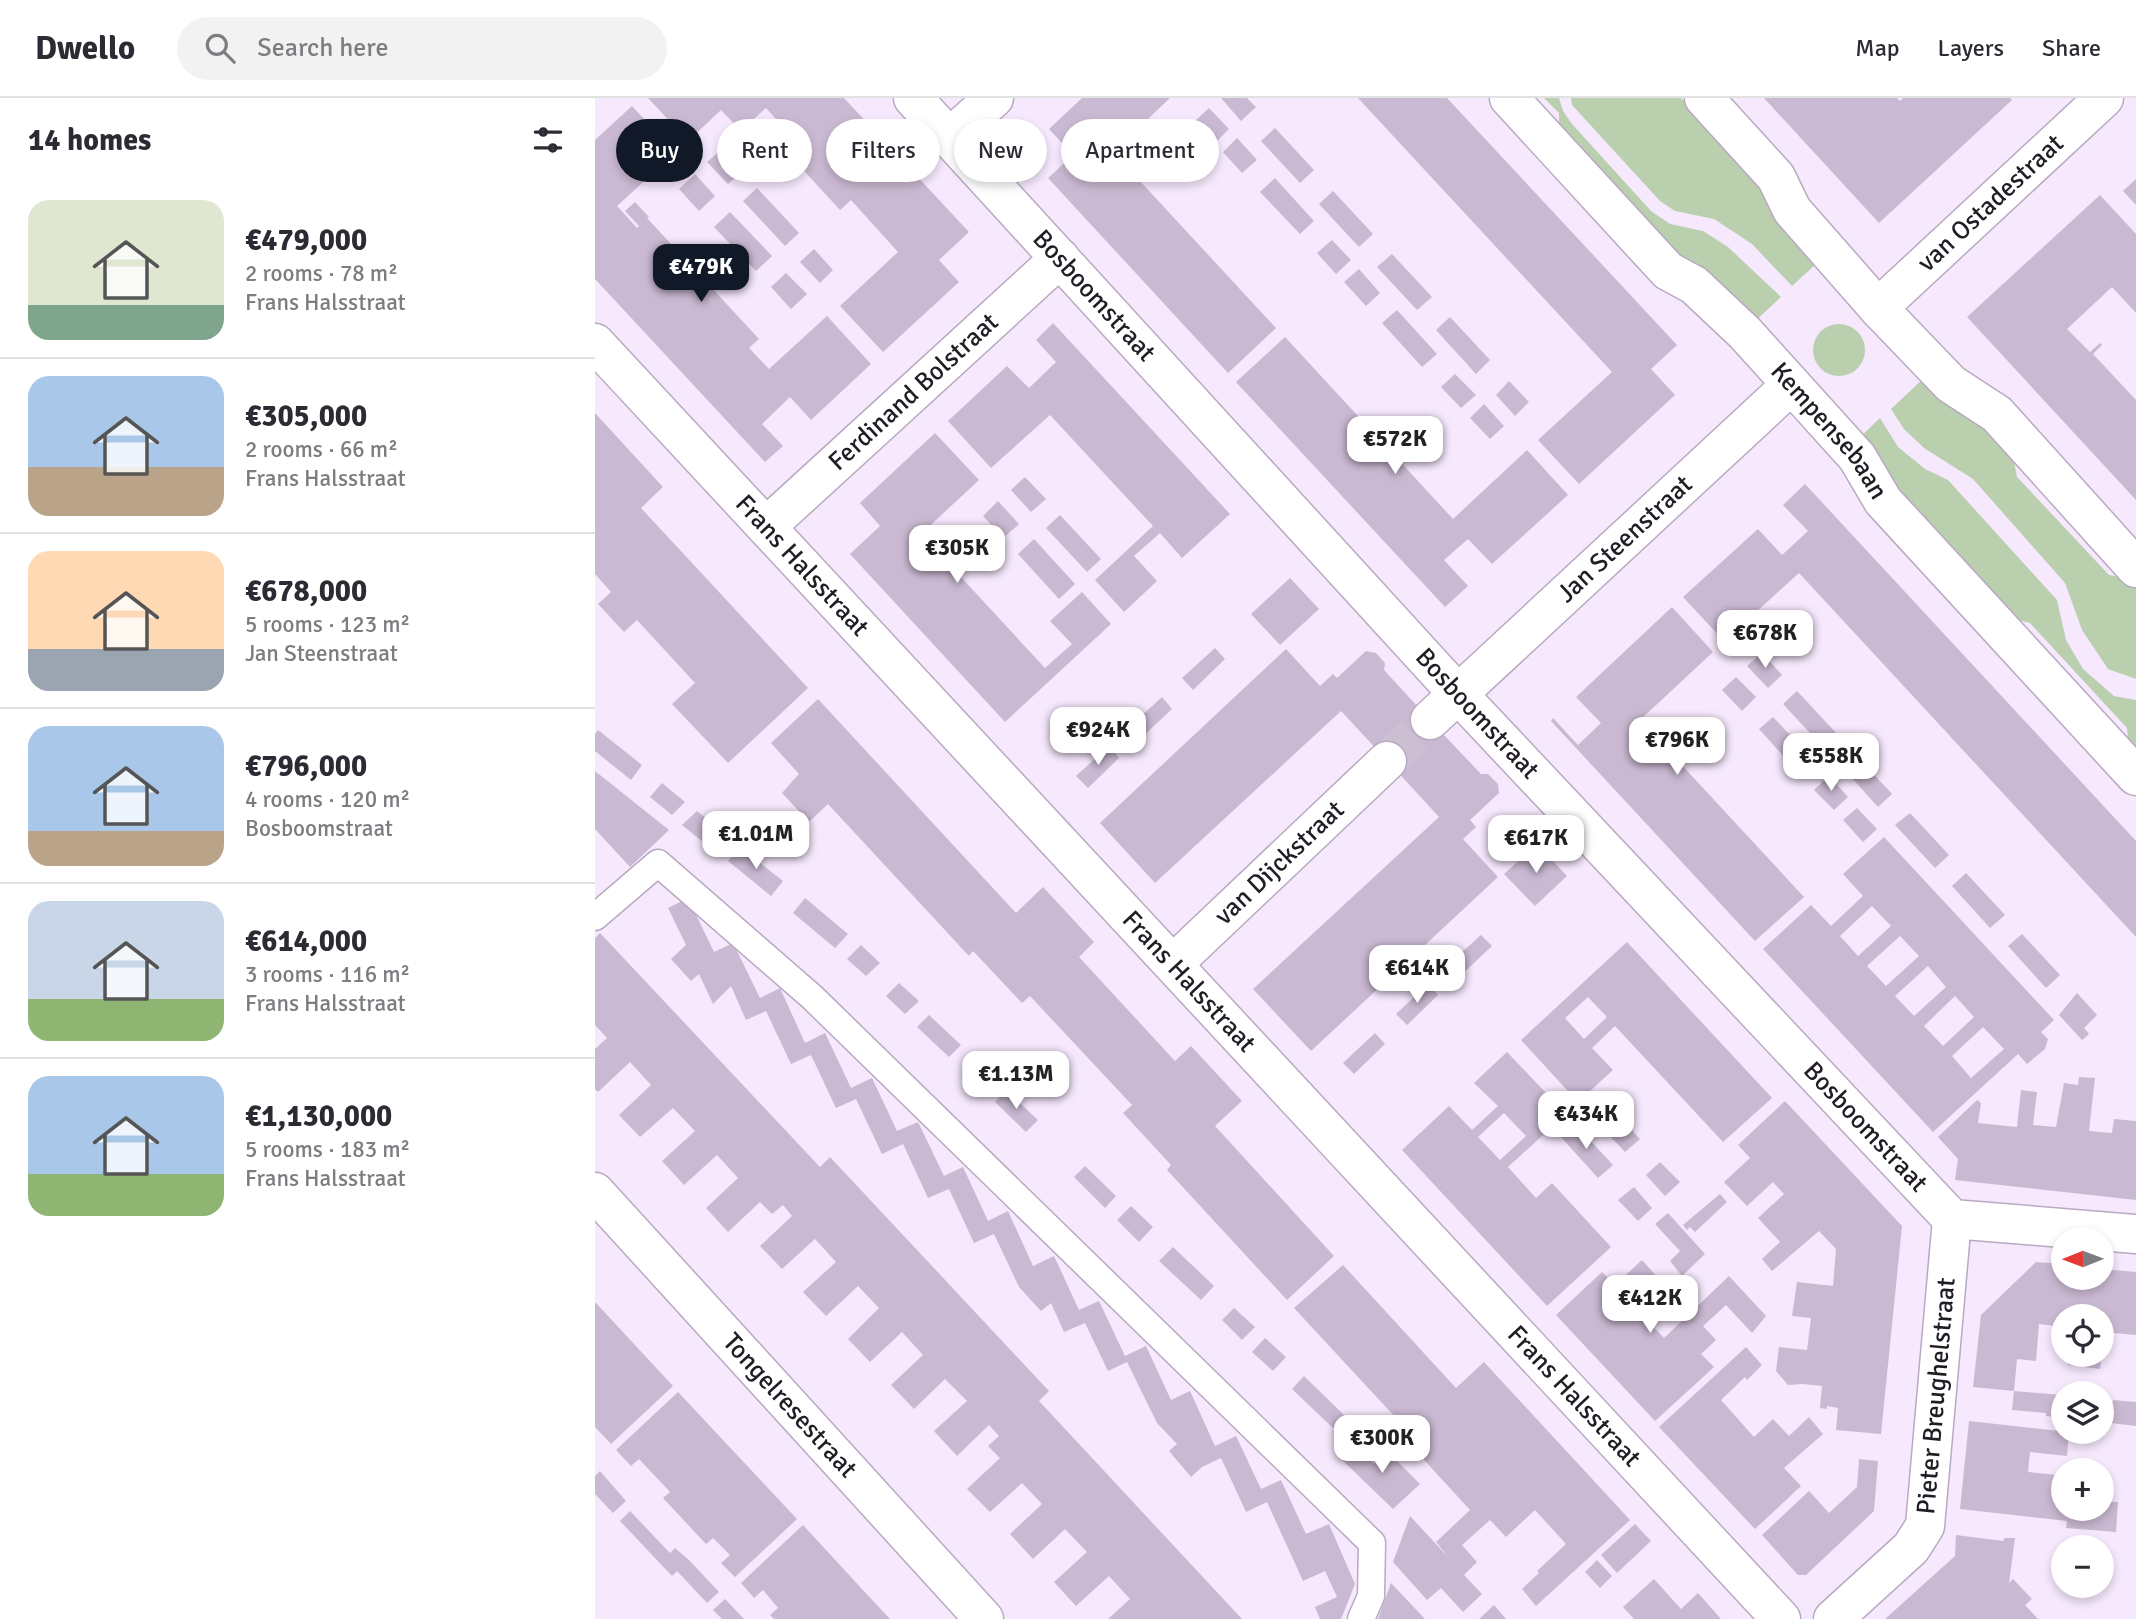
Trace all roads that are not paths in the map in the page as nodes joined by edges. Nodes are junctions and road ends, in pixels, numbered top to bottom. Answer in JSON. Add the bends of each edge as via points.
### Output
{"nodes":[{"id":1,"x":913,"y":98,"type":"edge"},
{"id":2,"x":994,"y":98,"type":"edge"},
{"id":3,"x":1509,"y":98,"type":"edge"},
{"id":4,"x":1704,"y":98,"type":"edge"},
{"id":5,"x":2105,"y":98,"type":"edge"},
{"id":6,"x":950,"y":138,"type":"junction"},
{"id":7,"x":1060,"y":258,"type":"junction"},
{"id":8,"x":1878,"y":308,"type":"junction"},
{"id":9,"x":595,"y":343,"type":"edge"},
{"id":10,"x":1791,"y":385,"type":"junction"},
{"id":11,"x":766,"y":527,"type":"junction"},
{"id":12,"x":2136,"y":568,"type":"edge"},
{"id":13,"x":1458,"y":694,"type":"junction"},
{"id":14,"x":1430,"y":720,"type":"tunnel mouth"},
{"id":15,"x":1387,"y":761,"type":"tunnel mouth"},
{"id":16,"x":2136,"y":776,"type":"edge"},
{"id":17,"x":595,"y":917,"type":"edge"},
{"id":18,"x":1173,"y":964,"type":"junction"},
{"id":19,"x":595,"y":1192,"type":"edge"},
{"id":20,"x":1952,"y":1219,"type":"junction"},
{"id":21,"x":2136,"y":1234,"type":"edge"},
{"id":22,"x":983,"y":1619,"type":"edge"},
{"id":23,"x":1361,"y":1619,"type":"edge"},
{"id":24,"x":1781,"y":1619,"type":"edge"},
{"id":25,"x":1833,"y":1619,"type":"edge"}],
"edges":[{"from":1,"to":6,"type":"street","name":"Bosboomstraat"},
{"from":2,"to":6,"type":"street"},
{"from":3,"to":10,"type":"street","name":"Kempensebaan","via":[[1668,271],[1694,285]]},
{"from":4,"to":8,"type":"street","via":[[1776,177],[1792,210]]},
{"from":5,"to":8,"type":"street","name":"van Ostadestraat"},
{"from":6,"to":7,"type":"street","name":"Bosboomstraat"},
{"from":7,"to":11,"type":"street","name":"Ferdinand Bolstraat"},
{"from":7,"to":13,"type":"street","name":"Bosboomstraat"},
{"from":8,"to":12,"type":"street","via":[[1951,384],[1997,414]]},
{"from":9,"to":11,"type":"street","name":"Frans Halsstraat"},
{"from":10,"to":13,"type":"street","name":"Jan Steenstraat"},
{"from":10,"to":16,"type":"street","name":"Kempensebaan","via":[[1857,457],[1883,501]]},
{"from":11,"to":18,"type":"street","name":"Frans Halsstraat"},
{"from":13,"to":14,"type":"street"},
{"from":13,"to":20,"type":"street","name":"Bosboomstraat"},
{"from":15,"to":18,"type":"street","name":"van Dijckstraat"},
{"from":17,"to":23,"type":"lane","via":[[658,863],[812,997],[1372,1543],[1371,1596]]},
{"from":18,"to":24,"type":"street","name":"Frans Halsstraat"},
{"from":19,"to":22,"type":"street","name":"Tongelresestraat"},
{"from":20,"to":21,"type":"street"},
{"from":20,"to":25,"type":"street","name":"Pieter Breughelstraat","via":[[1925,1527],[1911,1548]]}]}
